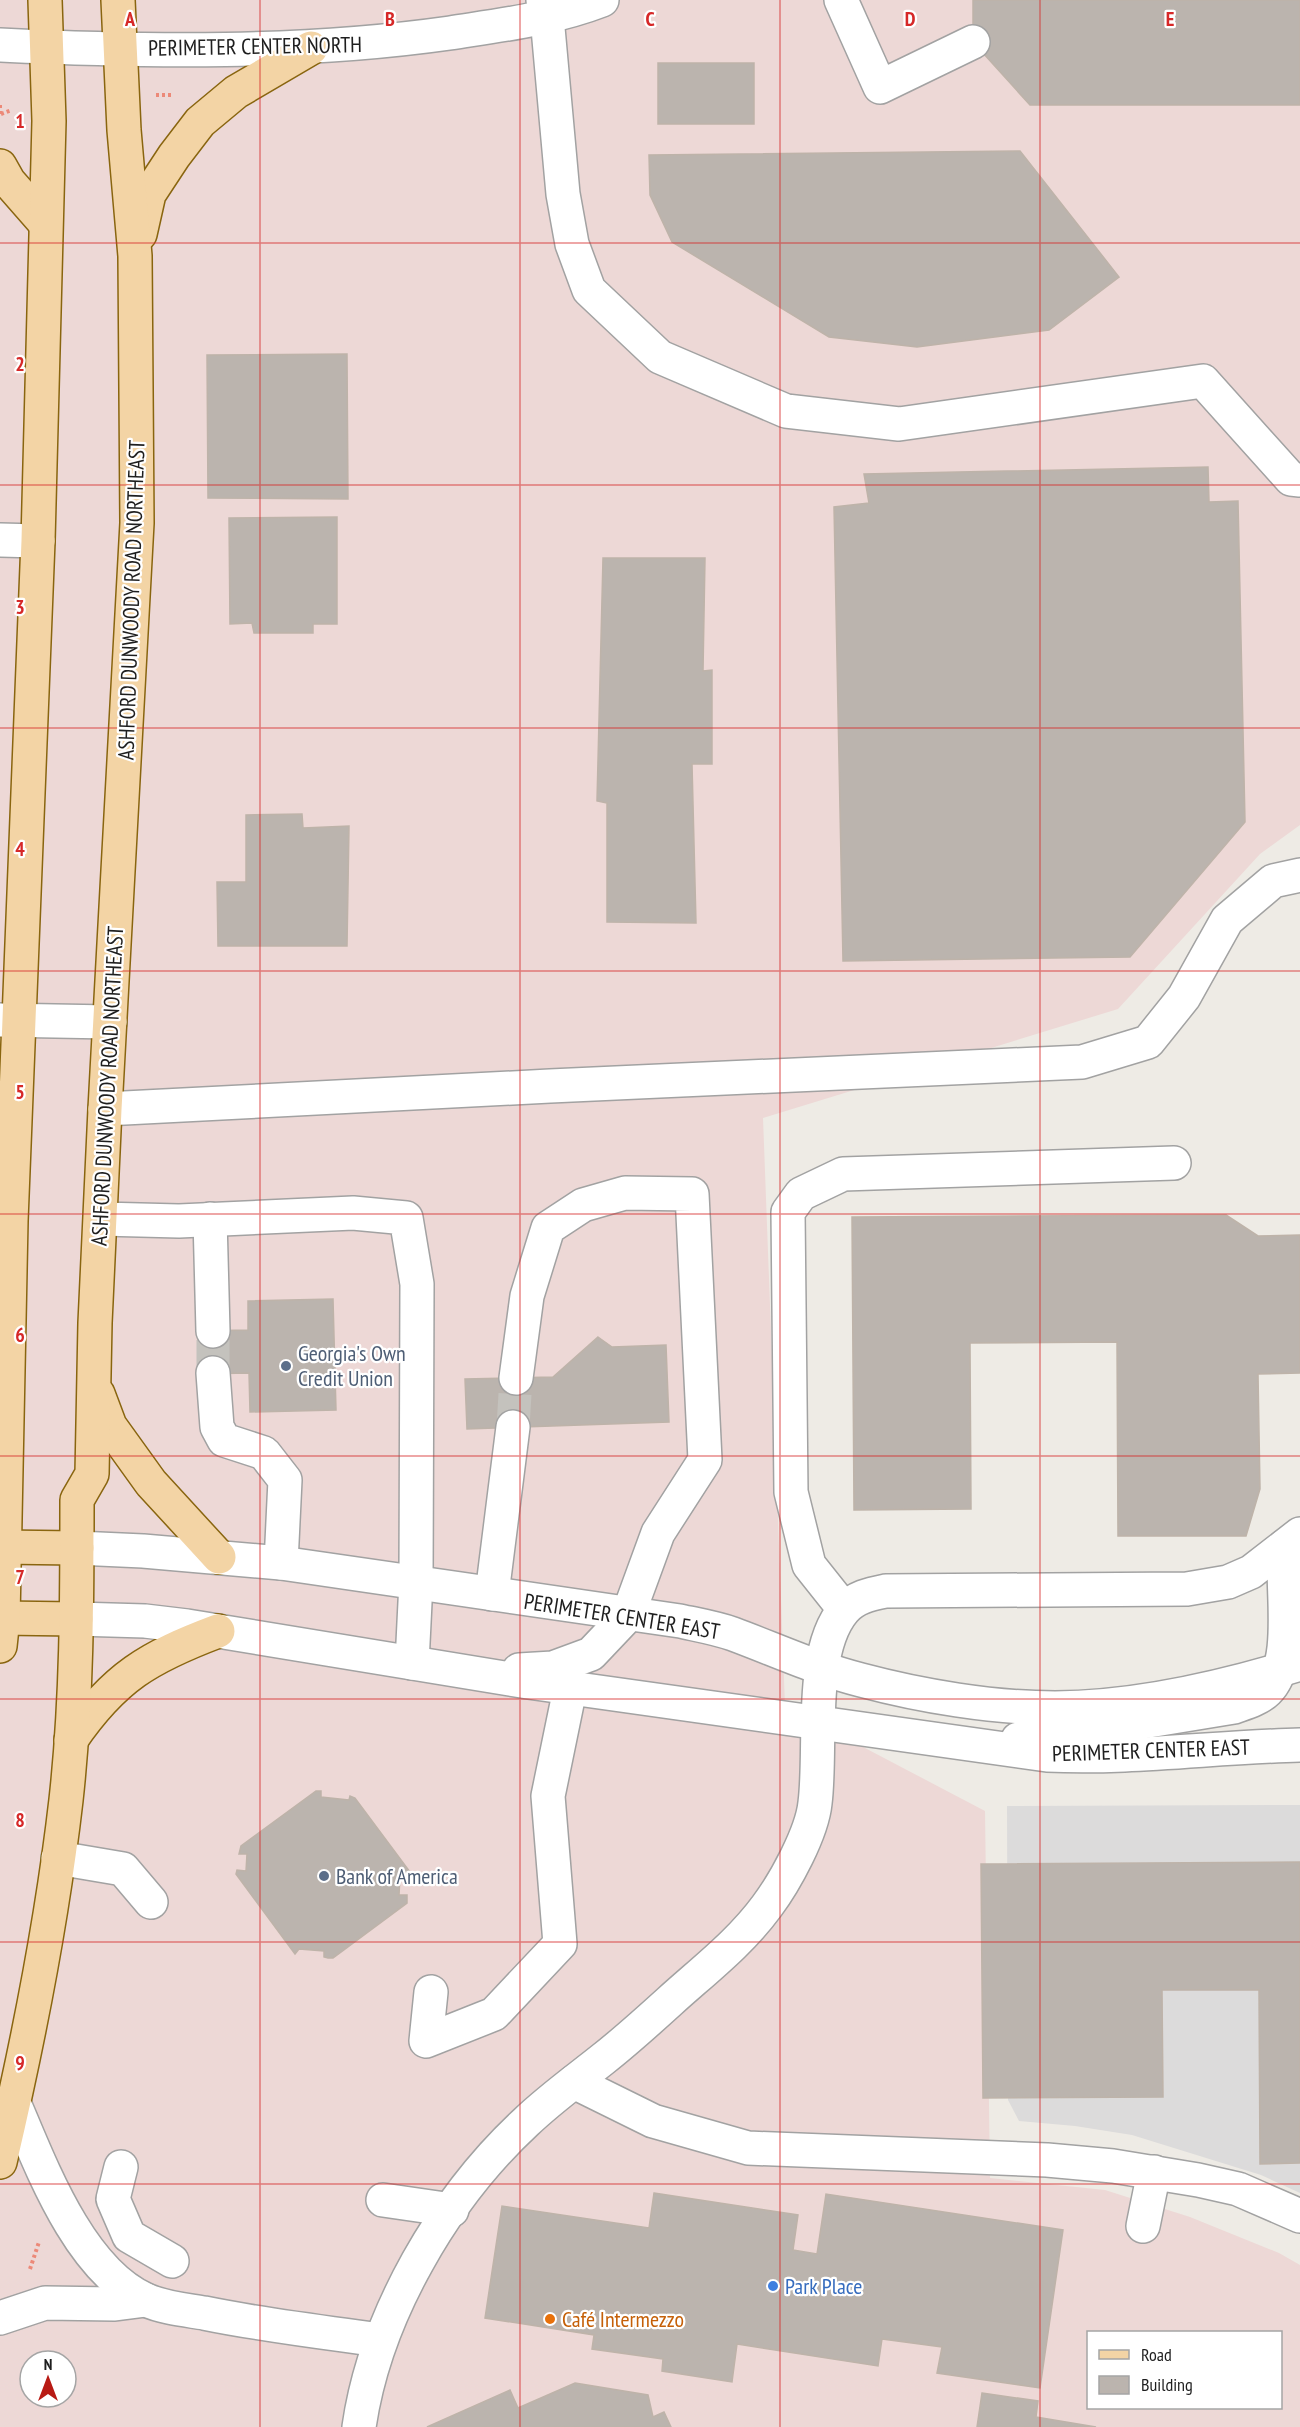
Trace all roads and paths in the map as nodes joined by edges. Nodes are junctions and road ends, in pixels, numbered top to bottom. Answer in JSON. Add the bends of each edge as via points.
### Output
{"nodes":[{"id":1,"x":45,"y":0,"type":"edge"},
{"id":2,"x":118,"y":0,"type":"edge"},
{"id":3,"x":602,"y":0,"type":"edge"},
{"id":4,"x":841,"y":0,"type":"edge"},
{"id":5,"x":545,"y":8,"type":"edge"},
{"id":6,"x":973,"y":42,"type":"dead end"},
{"id":7,"x":0,"y":45,"type":"edge"},
{"id":8,"x":47,"y":47,"type":"junction"},
{"id":9,"x":118,"y":47,"type":"junction"},
{"id":10,"x":310,"y":48,"type":"junction"},
{"id":11,"x":156,"y":95,"type":"dead end"},
{"id":12,"x":171,"y":95,"type":"dead end"},
{"id":13,"x":0,"y":105,"type":"edge"},
{"id":14,"x":0,"y":116,"type":"edge"},
{"id":15,"x":0,"y":166,"type":"edge"},
{"id":16,"x":45,"y":223,"type":"junction"},
{"id":17,"x":135,"y":256,"type":"junction"},
{"id":18,"x":1300,"y":480,"type":"edge"},
{"id":19,"x":0,"y":540,"type":"edge"},
{"id":20,"x":38,"y":541,"type":"junction"},
{"id":21,"x":1300,"y":874,"type":"edge"},
{"id":22,"x":9,"y":1020,"type":"edge"},
{"id":23,"x":110,"y":1022,"type":"junction"},
{"id":24,"x":105,"y":1109,"type":"junction"},
{"id":25,"x":1174,"y":1163,"type":"dead end"},
{"id":26,"x":6,"y":1220,"type":"edge"},
{"id":27,"x":100,"y":1220,"type":"junction"},
{"id":28,"x":210,"y":1220,"type":"junction"},
{"id":29,"x":213,"y":1331,"type":"tunnel mouth"},
{"id":30,"x":213,"y":1373,"type":"tunnel mouth"},
{"id":31,"x":516,"y":1378,"type":"tunnel mouth"},
{"id":32,"x":94,"y":1381,"type":"junction"},
{"id":33,"x":513,"y":1427,"type":"tunnel mouth"},
{"id":34,"x":3,"y":1428,"type":"edge"},
{"id":35,"x":1293,"y":1540,"type":"edge"},
{"id":36,"x":2,"y":1548,"type":"edge"},
{"id":37,"x":77,"y":1548,"type":"junction"},
{"id":38,"x":219,"y":1557,"type":"junction"},
{"id":39,"x":281,"y":1563,"type":"junction"},
{"id":40,"x":416,"y":1582,"type":"junction"},
{"id":41,"x":492,"y":1594,"type":"junction"},
{"id":42,"x":844,"y":1609,"type":"junction"},
{"id":43,"x":628,"y":1615,"type":"junction"},
{"id":44,"x":76,"y":1619,"type":"junction"},
{"id":45,"x":1,"y":1628,"type":"edge"},
{"id":46,"x":218,"y":1631,"type":"junction"},
{"id":47,"x":412,"y":1664,"type":"junction"},
{"id":48,"x":1290,"y":1667,"type":"edge"},
{"id":49,"x":821,"y":1668,"type":"junction"},
{"id":50,"x":466,"y":1673,"type":"junction"},
{"id":51,"x":570,"y":1689,"type":"junction"},
{"id":52,"x":818,"y":1723,"type":"junction"},
{"id":53,"x":71,"y":1740,"type":"junction"},
{"id":54,"x":965,"y":1744,"type":"junction"},
{"id":55,"x":1300,"y":1745,"type":"edge"},
{"id":56,"x":58,"y":1858,"type":"junction"},
{"id":57,"x":151,"y":1902,"type":"dead end"},
{"id":58,"x":431,"y":1992,"type":"dead end"},
{"id":59,"x":574,"y":2082,"type":"junction"},
{"id":60,"x":14,"y":2103,"type":"junction"},
{"id":61,"x":0,"y":2162,"type":"edge"},
{"id":62,"x":121,"y":2167,"type":"dead end"},
{"id":63,"x":1154,"y":2172,"type":"junction"},
{"id":64,"x":383,"y":2200,"type":"dead end"},
{"id":65,"x":452,"y":2210,"type":"junction"},
{"id":66,"x":1300,"y":2216,"type":"edge"},
{"id":67,"x":1143,"y":2226,"type":"dead end"},
{"id":68,"x":41,"y":2234,"type":"dead end"},
{"id":69,"x":172,"y":2261,"type":"dead end"},
{"id":70,"x":32,"y":2280,"type":"dead end"},
{"id":71,"x":146,"y":2300,"type":"junction"},
{"id":72,"x":0,"y":2318,"type":"edge"},
{"id":73,"x":380,"y":2340,"type":"junction"},
{"id":74,"x":359,"y":2427,"type":"edge"}],
"edges":[{"from":1,"to":8,"type":"main road"},
{"from":2,"to":9,"type":"main road","name":"ASHFORD DUNWOODY ROAD NORTHEAST"},
{"from":3,"to":5,"type":"street","name":"PERIMETER CENTER NORTH"},
{"from":4,"to":6,"type":"street","via":[[880,87]]},
{"from":5,"to":10,"type":"street","name":"PERIMETER CENTER NORTH","via":[[407,39]]},
{"from":5,"to":18,"type":"street","via":[[562,194],[572,244],[589,290],[660,357],[786,411],[898,424],[1203,381],[1291,480]]},
{"from":7,"to":8,"type":"street","name":"PERIMETER CENTER NORTH"},
{"from":8,"to":9,"type":"street","name":"PERIMETER CENTER NORTH"},
{"from":8,"to":16,"type":"main road"},
{"from":9,"to":10,"type":"street","name":"PERIMETER CENTER NORTH"},
{"from":9,"to":17,"type":"main road","name":"ASHFORD DUNWOODY ROAD NORTHEAST"},
{"from":10,"to":17,"type":"main road","via":[[236,92],[200,122],[149,194]]},
{"from":11,"to":12,"type":"path"},
{"from":13,"to":14,"type":"path"},
{"from":15,"to":16,"type":"main road"},
{"from":16,"to":20,"type":"main road"},
{"from":17,"to":23,"type":"main road","name":"ASHFORD DUNWOODY ROAD NORTHEAST","via":[[137,523]]},
{"from":19,"to":20,"type":"street"},
{"from":20,"to":22,"type":"main road"},
{"from":21,"to":24,"type":"street","via":[[1273,881],[1227,920],[1184,997],[1148,1042],[1082,1062]]},
{"from":22,"to":23,"type":"street"},
{"from":22,"to":26,"type":"main road"},
{"from":23,"to":24,"type":"main road","name":"ASHFORD DUNWOODY ROAD NORTHEAST"},
{"from":24,"to":27,"type":"main road","name":"ASHFORD DUNWOODY ROAD NORTHEAST"},
{"from":25,"to":42,"type":"street","via":[[843,1174],[801,1194],[794,1203],[788,1212],[791,1492],[809,1565]]},
{"from":26,"to":34,"type":"main road"},
{"from":27,"to":28,"type":"street"},
{"from":27,"to":32,"type":"main road","name":"ASHFORD DUNWOODY ROAD NORTHEAST"},
{"from":28,"to":29,"type":"street"},
{"from":28,"to":40,"type":"street","via":[[352,1213],[406,1218],[417,1284]]},
{"from":30,"to":39,"type":"street","via":[[217,1427],[224,1440],[264,1453],[285,1480]]},
{"from":31,"to":43,"type":"street","via":[[527,1296],[548,1228],[583,1205],[625,1193],[692,1194],[705,1460],[658,1533]]},
{"from":32,"to":37,"type":"main road","name":"ASHFORD DUNWOODY ROAD NORTHEAST","via":[[92,1474],[77,1500]]},
{"from":32,"to":38,"type":"main road","via":[[110,1426],[162,1497]]},
{"from":33,"to":41,"type":"street"},
{"from":34,"to":36,"type":"main road"},
{"from":35,"to":42,"type":"street","via":[[1251,1572],[1228,1582],[1187,1588],[886,1591],[869,1594]]},
{"from":35,"to":48,"type":"street","via":[[1283,1590]]},
{"from":36,"to":37,"type":"main road"},
{"from":36,"to":45,"type":"main road"},
{"from":37,"to":38,"type":"street","name":"PERIMETER CENTER EAST"},
{"from":37,"to":44,"type":"main road","name":"ASHFORD DUNWOODY ROAD NORTHEAST"},
{"from":38,"to":39,"type":"street","name":"PERIMETER CENTER EAST"},
{"from":39,"to":40,"type":"street","name":"PERIMETER CENTER EAST"},
{"from":40,"to":41,"type":"street","name":"PERIMETER CENTER EAST"},
{"from":40,"to":47,"type":"street"},
{"from":41,"to":43,"type":"street","name":"PERIMETER CENTER EAST"},
{"from":42,"to":49,"type":"street","via":[[834,1624]]},
{"from":43,"to":49,"type":"street","name":"PERIMETER CENTER EAST","via":[[680,1621],[730,1633]]},
{"from":43,"to":50,"type":"street","via":[[591,1654],[553,1668]]},
{"from":44,"to":45,"type":"main road"},
{"from":44,"to":46,"type":"street","name":"PERIMETER CENTER EAST","via":[[145,1621]]},
{"from":44,"to":53,"type":"main road","name":"ASHFORD DUNWOODY ROAD NORTHEAST"},
{"from":46,"to":47,"type":"street","name":"PERIMETER CENTER EAST"},
{"from":46,"to":53,"type":"main road","via":[[148,1661],[123,1679],[100,1701]]},
{"from":47,"to":50,"type":"street","name":"PERIMETER CENTER EAST"},
{"from":48,"to":49,"type":"street","name":"PERIMETER CENTER EAST","via":[[1184,1693],[1055,1708],[907,1690]]},
{"from":48,"to":54,"type":"street","via":[[1267,1692],[1234,1707]]},
{"from":49,"to":52,"type":"street"},
{"from":50,"to":51,"type":"street","name":"PERIMETER CENTER EAST"},
{"from":51,"to":52,"type":"street","name":"PERIMETER CENTER EAST"},
{"from":51,"to":58,"type":"street","via":[[548,1796],[560,1944],[494,2014],[426,2041]]},
{"from":52,"to":54,"type":"street","name":"PERIMETER CENTER EAST"},
{"from":52,"to":59,"type":"street","via":[[815,1805],[791,1866],[767,1907],[728,1948]]},
{"from":53,"to":56,"type":"main road","name":"ASHFORD DUNWOODY ROAD NORTHEAST"},
{"from":54,"to":55,"type":"street","name":"PERIMETER CENTER EAST","via":[[1078,1757]]},
{"from":56,"to":57,"type":"street","via":[[123,1869]]},
{"from":56,"to":60,"type":"main road","name":"ASHFORD DUNWOODY ROAD NORTHEAST"},
{"from":59,"to":63,"type":"street","via":[[653,2121],[748,2148],[1080,2162]]},
{"from":59,"to":65,"type":"street","via":[[526,2122],[480,2172]]},
{"from":60,"to":61,"type":"main road","name":"ASHFORD DUNWOODY ROAD NORTHEAST"},
{"from":60,"to":71,"type":"street","via":[[46,2181],[73,2227],[118,2281]]},
{"from":62,"to":69,"type":"street","via":[[113,2199],[129,2236]]},
{"from":63,"to":66,"type":"street","via":[[1238,2189]]},
{"from":63,"to":67,"type":"street"},
{"from":64,"to":65,"type":"street"},
{"from":65,"to":73,"type":"street","via":[[408,2279]]},
{"from":68,"to":70,"type":"path","via":[[30,2269]]},
{"from":71,"to":72,"type":"street","via":[[115,2304],[45,2303]]},
{"from":71,"to":73,"type":"street","via":[[218,2316]]},
{"from":73,"to":74,"type":"street"}]}
